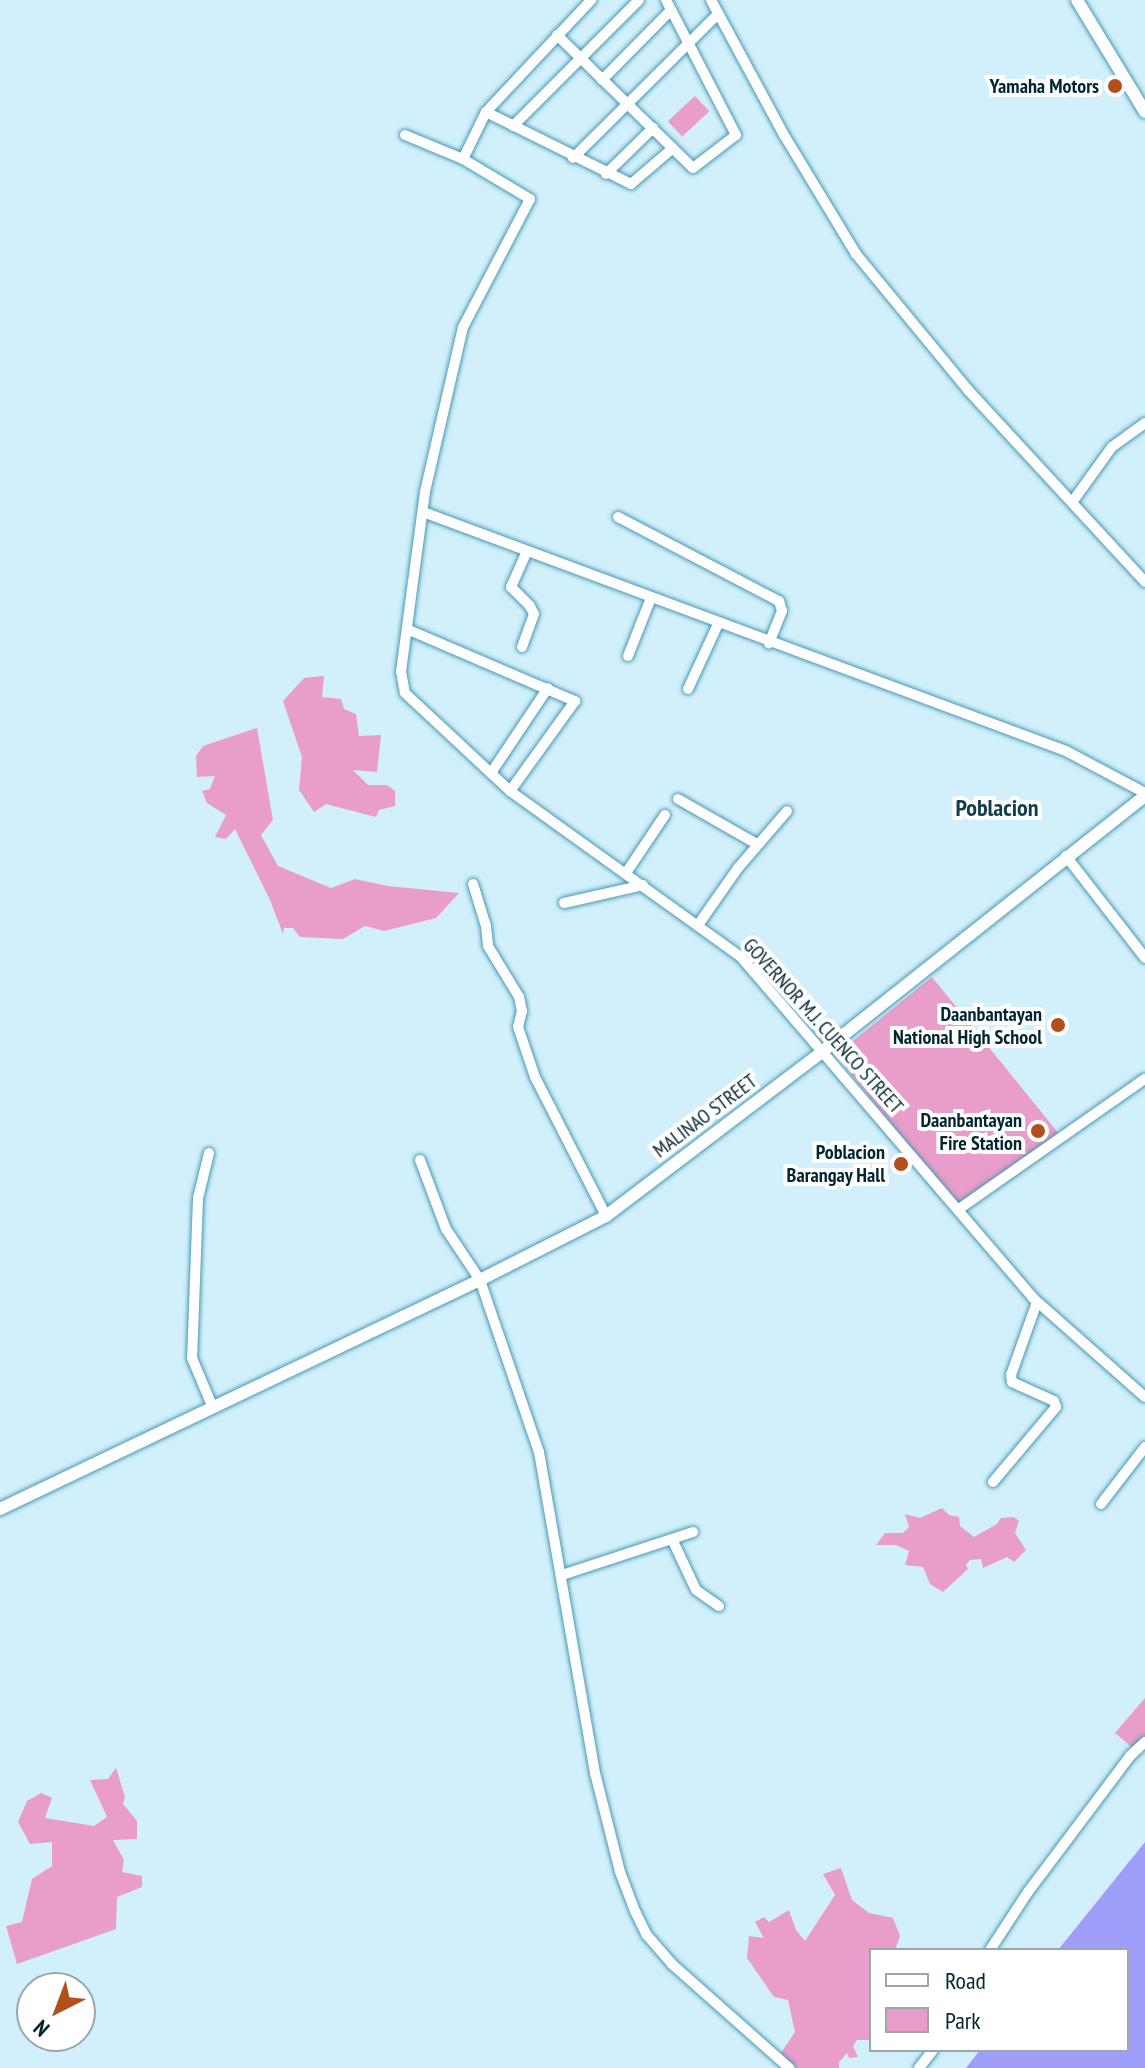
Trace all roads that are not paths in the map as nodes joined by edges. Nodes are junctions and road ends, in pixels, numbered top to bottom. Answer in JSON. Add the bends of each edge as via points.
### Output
{"nodes":[{"id":1,"x":591,"y":0,"type":"edge"},
{"id":2,"x":639,"y":0,"type":"edge"},
{"id":3,"x":711,"y":0,"type":"edge"},
{"id":4,"x":1077,"y":0,"type":"edge"},
{"id":5,"x":669,"y":5,"type":"edge"},
{"id":6,"x":718,"y":14,"type":"junction"},
{"id":7,"x":557,"y":35,"type":"junction"},
{"id":8,"x":689,"y":40,"type":"junction"},
{"id":9,"x":580,"y":58,"type":"junction"},
{"id":10,"x":602,"y":80,"type":"junction"},
{"id":11,"x":628,"y":103,"type":"junction"},
{"id":12,"x":486,"y":112,"type":"junction"},
{"id":13,"x":1145,"y":112,"type":"edge"},
{"id":14,"x":513,"y":126,"type":"junction"},
{"id":15,"x":653,"y":128,"type":"junction"},
{"id":16,"x":405,"y":135,"type":"dead end"},
{"id":17,"x":673,"y":148,"type":"junction"},
{"id":18,"x":573,"y":158,"type":"junction"},
{"id":19,"x":463,"y":159,"type":"junction"},
{"id":20,"x":606,"y":174,"type":"junction"},
{"id":21,"x":1145,"y":423,"type":"edge"},
{"id":22,"x":1073,"y":501,"type":"junction"},
{"id":23,"x":423,"y":512,"type":"junction"},
{"id":24,"x":618,"y":517,"type":"dead end"},
{"id":25,"x":526,"y":553,"type":"junction"},
{"id":26,"x":1145,"y":582,"type":"edge"},
{"id":27,"x":651,"y":598,"type":"junction"},
{"id":28,"x":718,"y":624,"type":"junction"},
{"id":29,"x":409,"y":630,"type":"junction"},
{"id":30,"x":769,"y":643,"type":"junction"},
{"id":31,"x":522,"y":647,"type":"dead end"},
{"id":32,"x":628,"y":656,"type":"dead end"},
{"id":33,"x":548,"y":688,"type":"junction"},
{"id":34,"x":688,"y":689,"type":"dead end"},
{"id":35,"x":491,"y":773,"type":"junction"},
{"id":36,"x":510,"y":791,"type":"junction"},
{"id":37,"x":1145,"y":794,"type":"edge"},
{"id":38,"x":678,"y":799,"type":"dead end"},
{"id":39,"x":787,"y":811,"type":"dead end"},
{"id":40,"x":665,"y":815,"type":"dead end"},
{"id":41,"x":757,"y":844,"type":"junction"},
{"id":42,"x":1066,"y":856,"type":"junction"},
{"id":43,"x":626,"y":873,"type":"junction"},
{"id":44,"x":473,"y":884,"type":"dead end"},
{"id":45,"x":643,"y":885,"type":"junction"},
{"id":46,"x":564,"y":903,"type":"dead end"},
{"id":47,"x":698,"y":925,"type":"junction"},
{"id":48,"x":1145,"y":958,"type":"edge"},
{"id":49,"x":823,"y":1051,"type":"junction"},
{"id":50,"x":1145,"y":1079,"type":"edge"},
{"id":51,"x":209,"y":1153,"type":"dead end"},
{"id":52,"x":420,"y":1160,"type":"dead end"},
{"id":53,"x":959,"y":1209,"type":"junction"},
{"id":54,"x":606,"y":1216,"type":"junction"},
{"id":55,"x":480,"y":1280,"type":"junction"},
{"id":56,"x":1037,"y":1302,"type":"junction"},
{"id":57,"x":1145,"y":1397,"type":"edge"},
{"id":58,"x":213,"y":1408,"type":"junction"},
{"id":59,"x":1145,"y":1447,"type":"edge"},
{"id":60,"x":993,"y":1482,"type":"dead end"},
{"id":61,"x":1101,"y":1504,"type":"dead end"},
{"id":62,"x":0,"y":1509,"type":"edge"},
{"id":63,"x":693,"y":1532,"type":"dead end"},
{"id":64,"x":672,"y":1539,"type":"junction"},
{"id":65,"x":562,"y":1575,"type":"junction"},
{"id":66,"x":719,"y":1606,"type":"dead end"},
{"id":67,"x":1145,"y":1742,"type":"edge"},
{"id":68,"x":991,"y":1948,"type":"edge"},
{"id":69,"x":931,"y":2052,"type":"edge"},
{"id":70,"x":789,"y":2068,"type":"edge"},
{"id":71,"x":919,"y":2068,"type":"edge"}],
"edges":[{"from":1,"to":7,"type":"street"},
{"from":2,"to":9,"type":"street"},
{"from":3,"to":6,"type":"street"},
{"from":4,"to":13,"type":"main road"},
{"from":5,"to":8,"type":"street"},
{"from":5,"to":10,"type":"street"},
{"from":6,"to":8,"type":"street"},
{"from":6,"to":22,"type":"street","via":[[856,254],[968,390]]},
{"from":7,"to":9,"type":"street"},
{"from":7,"to":12,"type":"street"},
{"from":8,"to":11,"type":"street"},
{"from":8,"to":17,"type":"street","via":[[736,135],[693,168]]},
{"from":9,"to":10,"type":"street"},
{"from":9,"to":14,"type":"street"},
{"from":10,"to":11,"type":"street"},
{"from":11,"to":15,"type":"street"},
{"from":11,"to":18,"type":"street"},
{"from":12,"to":14,"type":"street"},
{"from":12,"to":19,"type":"street"},
{"from":14,"to":18,"type":"street"},
{"from":15,"to":17,"type":"street"},
{"from":15,"to":20,"type":"street"},
{"from":16,"to":19,"type":"street"},
{"from":17,"to":20,"type":"street","via":[[631,184]]},
{"from":18,"to":20,"type":"street"},
{"from":19,"to":23,"type":"street","via":[[530,199],[463,327]]},
{"from":21,"to":22,"type":"street","via":[[1112,447]]},
{"from":22,"to":26,"type":"street"},
{"from":23,"to":25,"type":"street"},
{"from":23,"to":29,"type":"street"},
{"from":24,"to":30,"type":"street","via":[[779,601],[782,611]]},
{"from":25,"to":27,"type":"street"},
{"from":25,"to":31,"type":"street","via":[[511,587],[534,614]]},
{"from":27,"to":28,"type":"street"},
{"from":27,"to":32,"type":"street"},
{"from":28,"to":30,"type":"street"},
{"from":28,"to":34,"type":"street"},
{"from":29,"to":33,"type":"street"},
{"from":29,"to":35,"type":"street","name":"GOVERNOR M.J. CUENCO STREET","via":[[402,687]]},
{"from":30,"to":37,"type":"street","via":[[1066,751]]},
{"from":33,"to":35,"type":"street"},
{"from":33,"to":36,"type":"street","via":[[575,701],[574,706]]},
{"from":35,"to":36,"type":"street","name":"GOVERNOR M.J. CUENCO STREET"},
{"from":36,"to":43,"type":"street","name":"GOVERNOR M.J. CUENCO STREET"},
{"from":37,"to":42,"type":"main road","name":"MALINAO STREET"},
{"from":38,"to":41,"type":"street"},
{"from":39,"to":41,"type":"street"},
{"from":40,"to":43,"type":"street"},
{"from":41,"to":47,"type":"street"},
{"from":42,"to":48,"type":"street"},
{"from":42,"to":49,"type":"main road","name":"MALINAO STREET"},
{"from":43,"to":45,"type":"street","name":"GOVERNOR M.J. CUENCO STREET"},
{"from":44,"to":54,"type":"street","via":[[488,946],[519,997],[518,1027],[535,1077]]},
{"from":45,"to":46,"type":"street"},
{"from":45,"to":47,"type":"street","name":"GOVERNOR M.J. CUENCO STREET"},
{"from":47,"to":49,"type":"street","name":"GOVERNOR M.J. CUENCO STREET","via":[[741,957]]},
{"from":49,"to":53,"type":"street","name":"GOVERNOR M.J. CUENCO STREET"},
{"from":49,"to":54,"type":"main road","name":"MALINAO STREET"},
{"from":50,"to":53,"type":"street"},
{"from":51,"to":58,"type":"street","via":[[198,1198],[192,1358]]},
{"from":52,"to":55,"type":"street","via":[[446,1229]]},
{"from":53,"to":56,"type":"street","name":"GOVERNOR M.J. CUENCO STREET"},
{"from":54,"to":55,"type":"main road","name":"MALINAO STREET"},
{"from":55,"to":58,"type":"main road","name":"MALINAO STREET"},
{"from":55,"to":65,"type":"street","via":[[539,1452]]},
{"from":56,"to":57,"type":"street","name":"GOVERNOR M.J. CUENCO STREET"},
{"from":56,"to":60,"type":"street","via":[[1012,1382],[1054,1401],[1056,1407]]},
{"from":58,"to":62,"type":"main road","name":"MALINAO STREET"},
{"from":59,"to":61,"type":"street"},
{"from":63,"to":64,"type":"street"},
{"from":64,"to":65,"type":"street"},
{"from":64,"to":66,"type":"street","via":[[696,1590]]},
{"from":65,"to":70,"type":"street","via":[[595,1773],[620,1872],[640,1923],[672,1964]]},
{"from":67,"to":68,"type":"street","via":[[1028,1892]]},
{"from":69,"to":71,"type":"street"}]}
